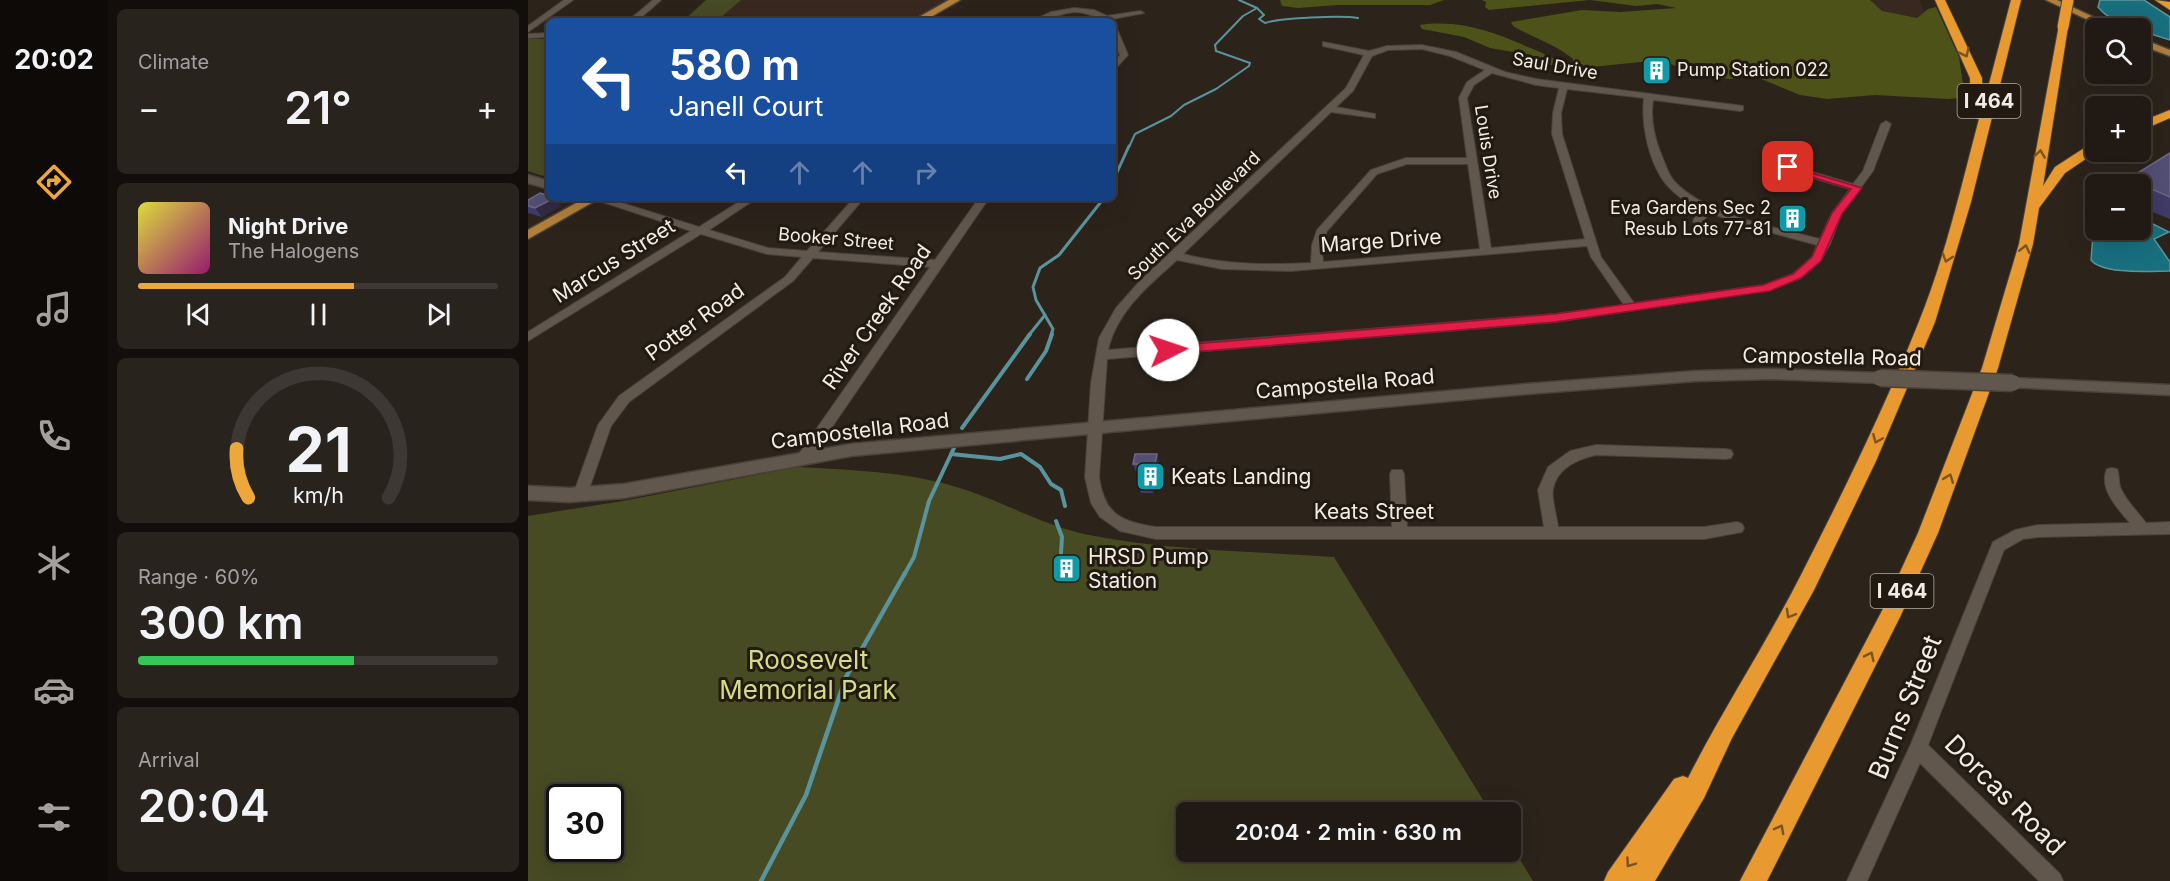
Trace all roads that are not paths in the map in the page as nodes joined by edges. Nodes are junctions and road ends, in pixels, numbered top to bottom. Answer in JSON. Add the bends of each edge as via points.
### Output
{"nodes":[{"id":1,"x":569,"y":0,"type":"edge"},
{"id":2,"x":657,"y":0,"type":"edge"},
{"id":3,"x":956,"y":0,"type":"edge"},
{"id":4,"x":1940,"y":0,"type":"edge"},
{"id":5,"x":2016,"y":0,"type":"edge"},
{"id":6,"x":2037,"y":0,"type":"edge"},
{"id":7,"x":2050,"y":0,"type":"edge"},
{"id":8,"x":2068,"y":0,"type":"edge"},
{"id":9,"x":2160,"y":0,"type":"edge"},
{"id":10,"x":2170,"y":7,"type":"edge"},
{"id":11,"x":1140,"y":13,"type":"dead end"},
{"id":12,"x":636,"y":18,"type":"edge"},
{"id":13,"x":923,"y":18,"type":"edge"},
{"id":14,"x":1044,"y":18,"type":"edge"},
{"id":15,"x":1106,"y":18,"type":"edge"},
{"id":16,"x":1113,"y":18,"type":"edge"},
{"id":17,"x":2090,"y":18,"type":"edge"},
{"id":18,"x":2085,"y":22,"type":"edge"},
{"id":19,"x":528,"y":30,"type":"edge"},
{"id":20,"x":546,"y":35,"type":"edge"},
{"id":21,"x":528,"y":36,"type":"edge"},
{"id":22,"x":1116,"y":36,"type":"edge"},
{"id":23,"x":1326,"y":44,"type":"dead end"},
{"id":24,"x":2151,"y":45,"type":"edge"},
{"id":25,"x":2151,"y":51,"type":"edge"},
{"id":26,"x":2170,"y":53,"type":"edge"},
{"id":27,"x":1369,"y":54,"type":"junction"},
{"id":28,"x":2170,"y":59,"type":"edge"},
{"id":29,"x":1116,"y":65,"type":"edge"},
{"id":30,"x":1491,"y":70,"type":"junction"},
{"id":31,"x":1564,"y":85,"type":"junction"},
{"id":32,"x":1649,"y":97,"type":"junction"},
{"id":33,"x":1740,"y":108,"type":"dead end"},
{"id":34,"x":1329,"y":109,"type":"junction"},
{"id":35,"x":2170,"y":114,"type":"edge"},
{"id":36,"x":1372,"y":116,"type":"dead end"},
{"id":37,"x":2151,"y":122,"type":"edge"},
{"id":38,"x":1886,"y":124,"type":"dead end"},
{"id":39,"x":2085,"y":153,"type":"edge"},
{"id":40,"x":1773,"y":160,"type":"dead end"},
{"id":41,"x":1472,"y":161,"type":"junction"},
{"id":42,"x":528,"y":179,"type":"edge"},
{"id":43,"x":546,"y":184,"type":"edge"},
{"id":44,"x":1857,"y":188,"type":"junction"},
{"id":45,"x":589,"y":201,"type":"edge"},
{"id":46,"x":604,"y":201,"type":"edge"},
{"id":47,"x":747,"y":201,"type":"edge"},
{"id":48,"x":856,"y":201,"type":"edge"},
{"id":49,"x":982,"y":201,"type":"edge"},
{"id":50,"x":1964,"y":202,"type":"junction"},
{"id":51,"x":1706,"y":208,"type":"junction"},
{"id":52,"x":2032,"y":212,"type":"junction"},
{"id":53,"x":1698,"y":221,"type":"dead end"},
{"id":54,"x":700,"y":230,"type":"junction"},
{"id":55,"x":528,"y":235,"type":"edge"},
{"id":56,"x":1590,"y":242,"type":"junction"},
{"id":57,"x":1825,"y":244,"type":"junction"},
{"id":58,"x":1486,"y":252,"type":"junction"},
{"id":59,"x":810,"y":256,"type":"junction"},
{"id":60,"x":1176,"y":256,"type":"junction"},
{"id":61,"x":938,"y":264,"type":"junction"},
{"id":62,"x":1317,"y":265,"type":"junction"},
{"id":63,"x":1632,"y":308,"type":"junction"},
{"id":64,"x":528,"y":338,"type":"edge"},
{"id":65,"x":1102,"y":355,"type":"junction"},
{"id":66,"x":2170,"y":390,"type":"edge"},
{"id":67,"x":1094,"y":428,"type":"junction"},
{"id":68,"x":1726,"y":454,"type":"dead end"},
{"id":69,"x":803,"y":458,"type":"junction"},
{"id":70,"x":2112,"y":473,"type":"dead end"},
{"id":71,"x":1397,"y":474,"type":"dead end"},
{"id":72,"x":528,"y":493,"type":"edge"},
{"id":73,"x":580,"y":495,"type":"junction"},
{"id":74,"x":1737,"y":528,"type":"dead end"},
{"id":75,"x":2170,"y":528,"type":"edge"},
{"id":76,"x":2144,"y":529,"type":"junction"},
{"id":77,"x":1400,"y":533,"type":"junction"},
{"id":78,"x":1552,"y":533,"type":"junction"},
{"id":79,"x":1724,"y":730,"type":"junction"},
{"id":80,"x":1918,"y":748,"type":"junction"},
{"id":81,"x":1617,"y":881,"type":"edge"},
{"id":82,"x":1640,"y":881,"type":"edge"},
{"id":83,"x":1753,"y":881,"type":"edge"},
{"id":84,"x":1857,"y":881,"type":"edge"},
{"id":85,"x":2054,"y":881,"type":"edge"}],
"edges":[{"from":1,"to":19,"type":"street"},
{"from":2,"to":12,"type":"street"},
{"from":3,"to":13,"type":"main road"},
{"from":4,"to":50,"type":"highway","one_way":true,"via":[[1978,86]]},
{"from":5,"to":50,"type":"highway","number":"I 464"},
{"from":6,"to":18,"type":"main road"},
{"from":7,"to":17,"type":"main road"},
{"from":52,"to":8,"type":"highway","number":"I 464","one_way":true,"bridge":true},
{"from":9,"to":10,"type":"highway"},
{"from":11,"to":16,"type":"street"},
{"from":14,"to":15,"type":"street","via":[[1075,11]]},
{"from":20,"to":21,"type":"street"},
{"from":22,"to":29,"type":"street","via":[[1124,55]]},
{"from":23,"to":27,"type":"street"},
{"from":24,"to":26,"type":"main road"},
{"from":25,"to":28,"type":"main road"},
{"from":27,"to":30,"type":"street","name":"Saul Drive","via":[[1387,48],[1422,47],[1453,54]]},
{"from":27,"to":34,"type":"street","name":"South Eva Boulevard","via":[[1355,84]]},
{"from":30,"to":31,"type":"street","name":"Saul Drive"},
{"from":30,"to":41,"type":"street","name":"Louis Drive","via":[[1470,84],[1463,98]]},
{"from":31,"to":32,"type":"street","name":"Saul Drive"},
{"from":31,"to":56,"type":"street","via":[[1557,134]]},
{"from":32,"to":33,"type":"street","name":"Saul Drive"},
{"from":32,"to":51,"type":"street","via":[[1647,128],[1667,179],[1681,194]]},
{"from":34,"to":36,"type":"street"},
{"from":34,"to":60,"type":"street","name":"South Eva Boulevard"},
{"from":35,"to":37,"type":"highway"},
{"from":38,"to":44,"type":"street","via":[[1868,171]]},
{"from":39,"to":52,"type":"highway","via":[[2060,170]]},
{"from":40,"to":44,"type":"street"},
{"from":41,"to":58,"type":"street","name":"Louis Drive"},
{"from":41,"to":62,"type":"street","via":[[1406,161],[1374,172],[1322,230]]},
{"from":42,"to":43,"type":"main road"},
{"from":44,"to":57,"type":"street","via":[[1837,213]]},
{"from":45,"to":55,"type":"main road"},
{"from":46,"to":54,"type":"street","name":"Booker Street"},
{"from":47,"to":54,"type":"street","name":"Marcus Street"},
{"from":48,"to":59,"type":"street","name":"Potter Road"},
{"from":49,"to":61,"type":"street","name":"River Creek Road"},
{"from":50,"to":79,"type":"highway","number":"I 464","one_way":true,"via":[[1927,322],[1863,472],[1807,584]]},
{"from":51,"to":53,"type":"street"},
{"from":51,"to":57,"type":"street"},
{"from":83,"to":52,"type":"highway","number":"I 464","one_way":true,"via":[[1857,685],[1928,533],[1990,368],[2013,297]]},
{"from":54,"to":59,"type":"street","name":"Booker Street","via":[[767,251]]},
{"from":54,"to":64,"type":"street","name":"Marcus Street"},
{"from":56,"to":58,"type":"street","name":"Marge Drive"},
{"from":56,"to":63,"type":"street","via":[[1601,267]]},
{"from":57,"to":63,"type":"street","via":[[1810,267],[1775,285]]},
{"from":58,"to":62,"type":"street","name":"Marge Drive"},
{"from":59,"to":61,"type":"street","name":"Booker Street"},
{"from":59,"to":73,"type":"street","name":"Potter Road","via":[[789,279],[624,399],[605,425]]},
{"from":60,"to":62,"type":"street","name":"Marge Drive","via":[[1241,269]]},
{"from":60,"to":65,"type":"street","name":"South Eva Boulevard","via":[[1120,310],[1105,337]]},
{"from":61,"to":69,"type":"street","name":"River Creek Road"},
{"from":63,"to":65,"type":"street","via":[[1555,318]]},
{"from":65,"to":67,"type":"street","name":"South Eva Boulevard"},
{"from":66,"to":67,"type":"main road","name":"Campostella Road","bridge":true,"via":[[1771,374],[1672,377]]},
{"from":67,"to":69,"type":"main road","name":"Campostella Road"},
{"from":67,"to":77,"type":"street","name":"Keats Street","via":[[1094,496],[1104,513],[1131,529],[1156,533]]},
{"from":68,"to":78,"type":"street","via":[[1596,450],[1575,455],[1553,471],[1545,490]]},
{"from":69,"to":73,"type":"main road","name":"Campostella Road","via":[[624,491]]},
{"from":70,"to":76,"type":"street","via":[[2116,493]]},
{"from":71,"to":77,"type":"street"},
{"from":72,"to":73,"type":"main road","name":"Campostella Road"},
{"from":74,"to":78,"type":"street","name":"Keats Street","via":[[1704,533]]},
{"from":75,"to":76,"type":"street","name":"Burns Street"},
{"from":76,"to":80,"type":"street","name":"Burns Street","via":[[2038,531],[2020,534],[1998,546]]},
{"from":77,"to":78,"type":"street","name":"Keats Street"},
{"from":79,"to":81,"type":"highway","one_way":true},
{"from":79,"to":82,"type":"highway","number":"I 464","via":[[1695,789]]},
{"from":80,"to":84,"type":"street","name":"Burns Street"},
{"from":80,"to":85,"type":"street","name":"Dorcas Road"}]}
